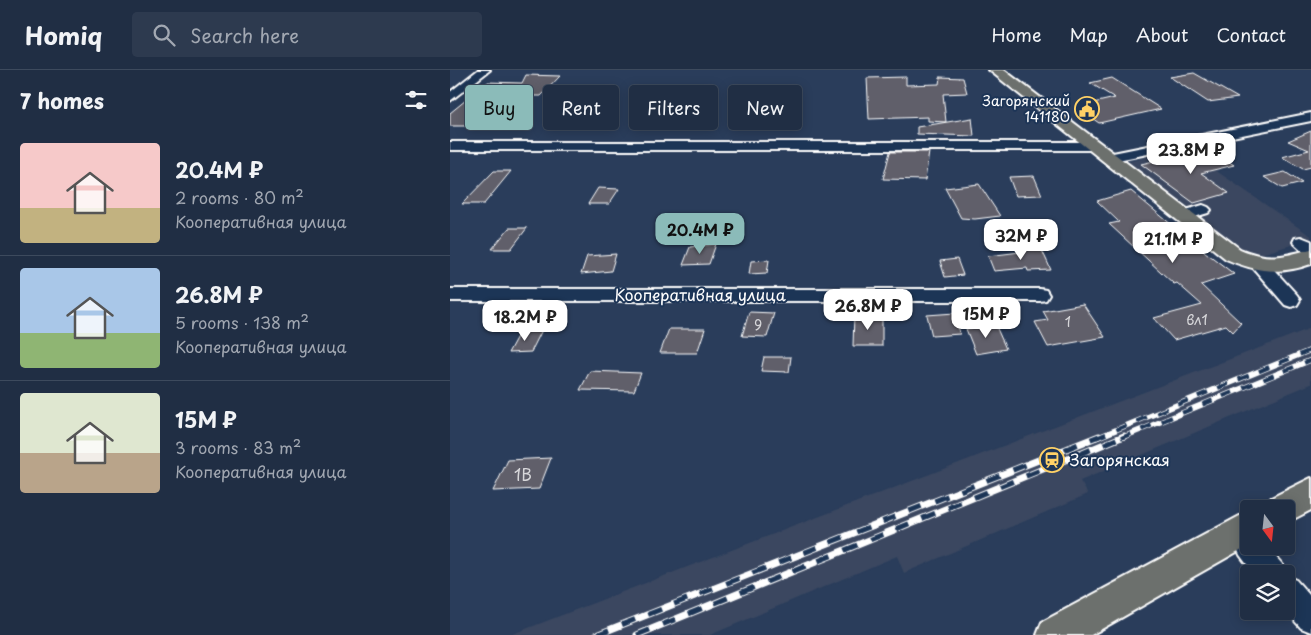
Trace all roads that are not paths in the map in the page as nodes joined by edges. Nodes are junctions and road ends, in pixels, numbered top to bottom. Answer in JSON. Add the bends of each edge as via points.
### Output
{"nodes":[{"id":1,"x":485,"y":70,"type":"edge"},
{"id":2,"x":996,"y":70,"type":"edge"},
{"id":3,"x":450,"y":98,"type":"edge"},
{"id":4,"x":1311,"y":117,"type":"edge"},
{"id":5,"x":450,"y":146,"type":"edge"},
{"id":6,"x":1092,"y":146,"type":"junction"},
{"id":7,"x":1108,"y":158,"type":"junction"},
{"id":8,"x":1203,"y":210,"type":"dead end"},
{"id":9,"x":1181,"y":216,"type":"junction"},
{"id":10,"x":1308,"y":249,"type":"edge"},
{"id":11,"x":1260,"y":265,"type":"junction"},
{"id":12,"x":450,"y":295,"type":"edge"},
{"id":13,"x":1040,"y":295,"type":"dead end"},
{"id":14,"x":1291,"y":300,"type":"dead end"},
{"id":15,"x":1311,"y":493,"type":"edge"},
{"id":16,"x":1295,"y":502,"type":"edge"},
{"id":17,"x":1240,"y":541,"type":"edge"},
{"id":18,"x":1295,"y":600,"type":"edge"},
{"id":19,"x":1311,"y":618,"type":"edge"},
{"id":20,"x":1055,"y":635,"type":"edge"}],
"edges":[{"from":1,"to":3,"type":"street"},
{"from":2,"to":6,"type":"main road"},
{"from":4,"to":7,"type":"street"},
{"from":5,"to":6,"type":"street"},
{"from":6,"to":7,"type":"main road"},
{"from":7,"to":9,"type":"main road"},
{"from":8,"to":9,"type":"street"},
{"from":9,"to":11,"type":"main road","via":[[1233,254]]},
{"from":10,"to":11,"type":"main road","via":[[1287,265]]},
{"from":11,"to":14,"type":"street"},
{"from":12,"to":13,"type":"street","name":"Кооперативная улица"},
{"from":15,"to":16,"type":"main road"},
{"from":17,"to":20,"type":"main road"},
{"from":18,"to":19,"type":"street"}]}
